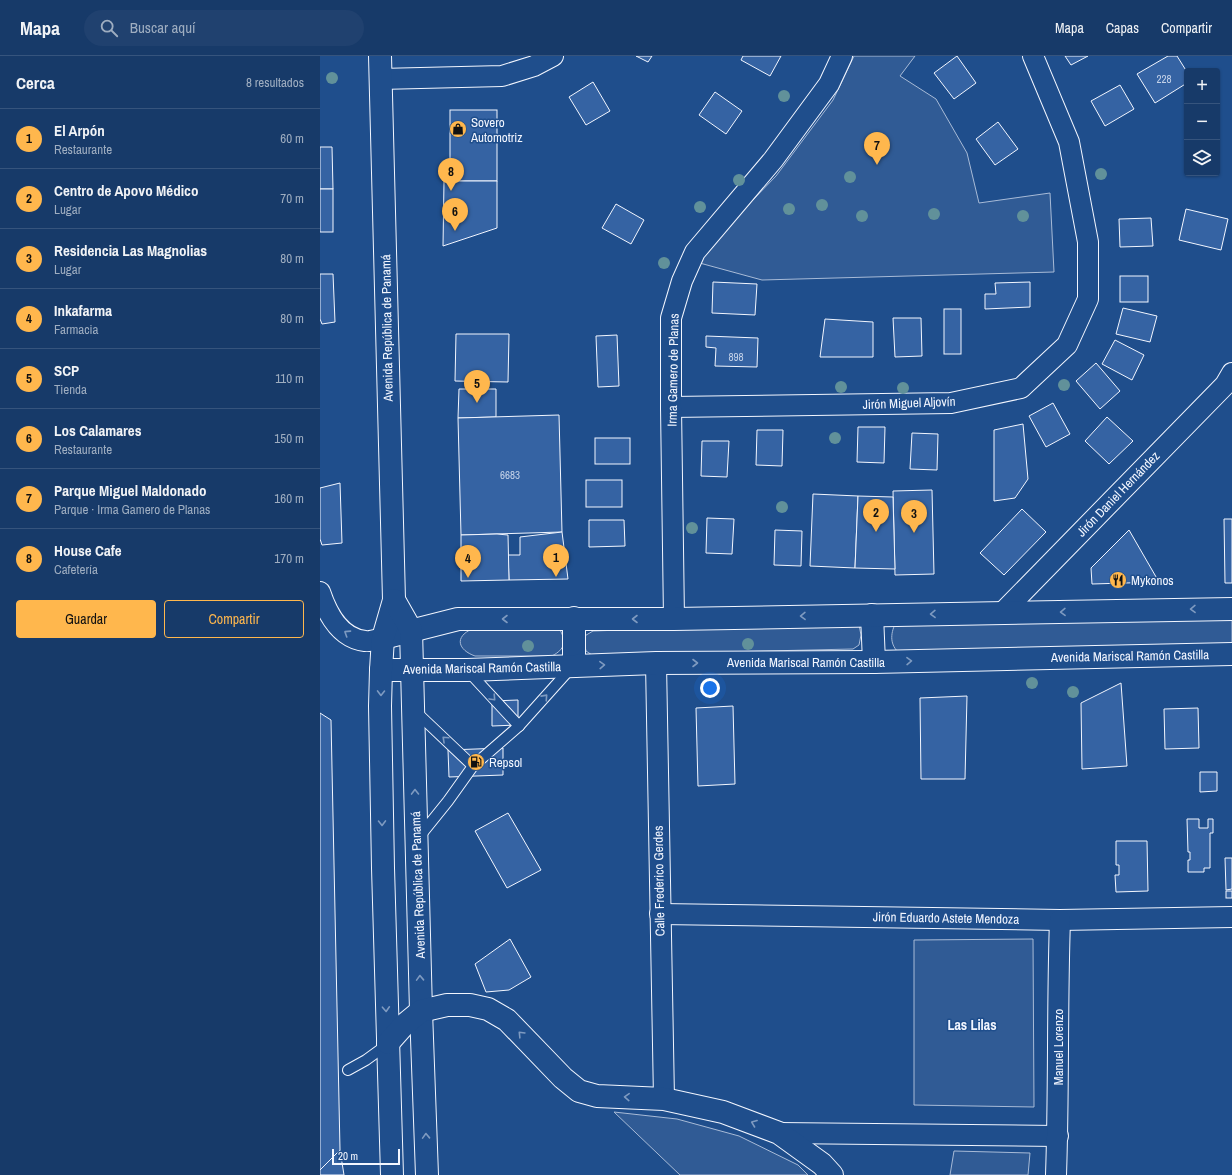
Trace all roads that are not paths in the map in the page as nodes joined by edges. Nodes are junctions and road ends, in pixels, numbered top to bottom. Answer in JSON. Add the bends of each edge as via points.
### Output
{"nodes":[{"id":1,"x":380,"y":56,"type":"edge"},
{"id":2,"x":553,"y":56,"type":"edge"},
{"id":3,"x":842,"y":56,"type":"edge"},
{"id":4,"x":1032,"y":56,"type":"edge"},
{"id":5,"x":380,"y":79,"type":"junction"},
{"id":6,"x":1232,"y":373,"type":"edge"},
{"id":7,"x":671,"y":407,"type":"junction"},
{"id":8,"x":320,"y":592,"type":"edge"},
{"id":9,"x":394,"y":600,"type":"junction"},
{"id":10,"x":1232,"y":609,"type":"edge"},
{"id":11,"x":1002,"y":613,"type":"junction"},
{"id":12,"x":872,"y":615,"type":"junction"},
{"id":13,"x":574,"y":618,"type":"junction"},
{"id":14,"x":674,"y":619,"type":"junction"},
{"id":15,"x":412,"y":630,"type":"junction"},
{"id":16,"x":383,"y":638,"type":"junction"},
{"id":17,"x":1232,"y":654,"type":"edge"},
{"id":18,"x":874,"y":662,"type":"junction"},
{"id":19,"x":656,"y":663,"type":"junction"},
{"id":20,"x":574,"y":666,"type":"junction"},
{"id":21,"x":381,"y":670,"type":"junction"},
{"id":22,"x":412,"y":670,"type":"junction"},
{"id":23,"x":467,"y":670,"type":"junction"},
{"id":24,"x":413,"y":709,"type":"junction"},
{"id":25,"x":519,"y":726,"type":"junction"},
{"id":26,"x":473,"y":766,"type":"junction"},
{"id":27,"x":416,"y":840,"type":"junction"},
{"id":28,"x":660,"y":914,"type":"junction"},
{"id":29,"x":1232,"y":917,"type":"edge"},
{"id":30,"x":1060,"y":920,"type":"junction"},
{"id":31,"x":421,"y":1011,"type":"junction"},
{"id":32,"x":388,"y":1043,"type":"junction"},
{"id":33,"x":348,"y":1070,"type":"dead end"},
{"id":34,"x":664,"y":1099,"type":"junction"},
{"id":35,"x":779,"y":1133,"type":"junction"},
{"id":36,"x":1058,"y":1136,"type":"junction"},
{"id":37,"x":392,"y":1175,"type":"edge"},
{"id":38,"x":427,"y":1175,"type":"edge"},
{"id":39,"x":832,"y":1175,"type":"edge"},
{"id":40,"x":1056,"y":1175,"type":"edge"}],
"edges":[{"from":1,"to":5,"type":"main road","name":"Avenida República de Panamá"},
{"from":2,"to":5,"type":"street","via":[[534,66],[502,76]]},
{"from":3,"to":7,"type":"street","name":"Irma Gamero de Planas","via":[[829,84],[773,160],[695,252],[682,281],[671,318]]},
{"from":4,"to":7,"type":"street","name":"Jirón Miguel Aljovín","via":[[1069,142],[1088,242],[1088,299],[1067,345],[1021,388],[951,403]]},
{"from":5,"to":9,"type":"main road","name":"Avenida República de Panamá"},
{"from":6,"to":11,"type":"street","name":"Jirón Daniel Hernández","via":[[1225,385]]},
{"from":7,"to":14,"type":"street","name":"Irma Gamero de Planas"},
{"from":16,"to":8,"type":"street","one_way":true,"via":[[365,641],[343,632],[326,609]]},
{"from":9,"to":15,"type":"main road","name":"Avenida República de Panamá"},
{"from":9,"to":16,"type":"main road","name":"Avenida República de Panamá"},
{"from":10,"to":11,"type":"main road","one_way":true},
{"from":11,"to":12,"type":"main road","one_way":true},
{"from":12,"to":14,"type":"main road","one_way":true},
{"from":12,"to":18,"type":"main road"},
{"from":14,"to":13,"type":"main road","one_way":true},
{"from":13,"to":15,"type":"main road","one_way":true,"via":[[458,619]]},
{"from":13,"to":20,"type":"main road"},
{"from":15,"to":16,"type":"main road"},
{"from":15,"to":22,"type":"main road","name":"Avenida República de Panamá"},
{"from":16,"to":21,"type":"main road","name":"Avenida República de Panamá"},
{"from":18,"to":17,"type":"main road","name":"Avenida Mariscal Ramón Castilla","one_way":true},
{"from":19,"to":18,"type":"main road","name":"Avenida Mariscal Ramón Castilla","one_way":true},
{"from":20,"to":19,"type":"main road","name":"Avenida Mariscal Ramón Castilla","one_way":true},
{"from":19,"to":28,"type":"street","name":"Calle Frederico Gerdes"},
{"from":20,"to":23,"type":"main road","name":"Avenida Mariscal Ramón Castilla"},
{"from":25,"to":20,"type":"lane","one_way":true},
{"from":21,"to":22,"type":"main road","name":"Avenida Mariscal Ramón Castilla"},
{"from":21,"to":32,"type":"main road","name":"Avenida República de Panamá","one_way":true},
{"from":22,"to":23,"type":"main road","name":"Avenida Mariscal Ramón Castilla"},
{"from":22,"to":24,"type":"main road","name":"Avenida República de Panamá"},
{"from":23,"to":25,"type":"lane","one_way":true},
{"from":26,"to":24,"type":"lane","one_way":true},
{"from":27,"to":24,"type":"main road","name":"Avenida República de Panamá","one_way":true},
{"from":25,"to":26,"type":"lane"},
{"from":26,"to":27,"type":"lane"},
{"from":31,"to":27,"type":"main road","name":"Avenida República de Panamá","one_way":true},
{"from":28,"to":30,"type":"street","name":"Jirón Eduardo Astete Mendoza"},
{"from":28,"to":34,"type":"street","name":"Calle Frederico Gerdes"},
{"from":29,"to":30,"type":"street","name":"Jirón Eduardo Astete Mendoza"},
{"from":30,"to":36,"type":"street","name":"Manuel Lorenzo"},
{"from":31,"to":32,"type":"main road"},
{"from":34,"to":31,"type":"main road","one_way":true,"via":[[598,1096],[579,1091],[507,1020],[488,1009],[470,1005],[447,1005]]},
{"from":38,"to":31,"type":"main road","name":"Avenida República de Panamá","one_way":true},
{"from":32,"to":33,"type":"lane"},
{"from":32,"to":37,"type":"main road","name":"Avenida República de Panamá"},
{"from":35,"to":34,"type":"main road","one_way":true,"via":[[723,1112]]},
{"from":35,"to":36,"type":"street"},
{"from":35,"to":39,"type":"main road","via":[[822,1164]]},
{"from":36,"to":40,"type":"street","name":"Manuel Lorenzo"}]}
